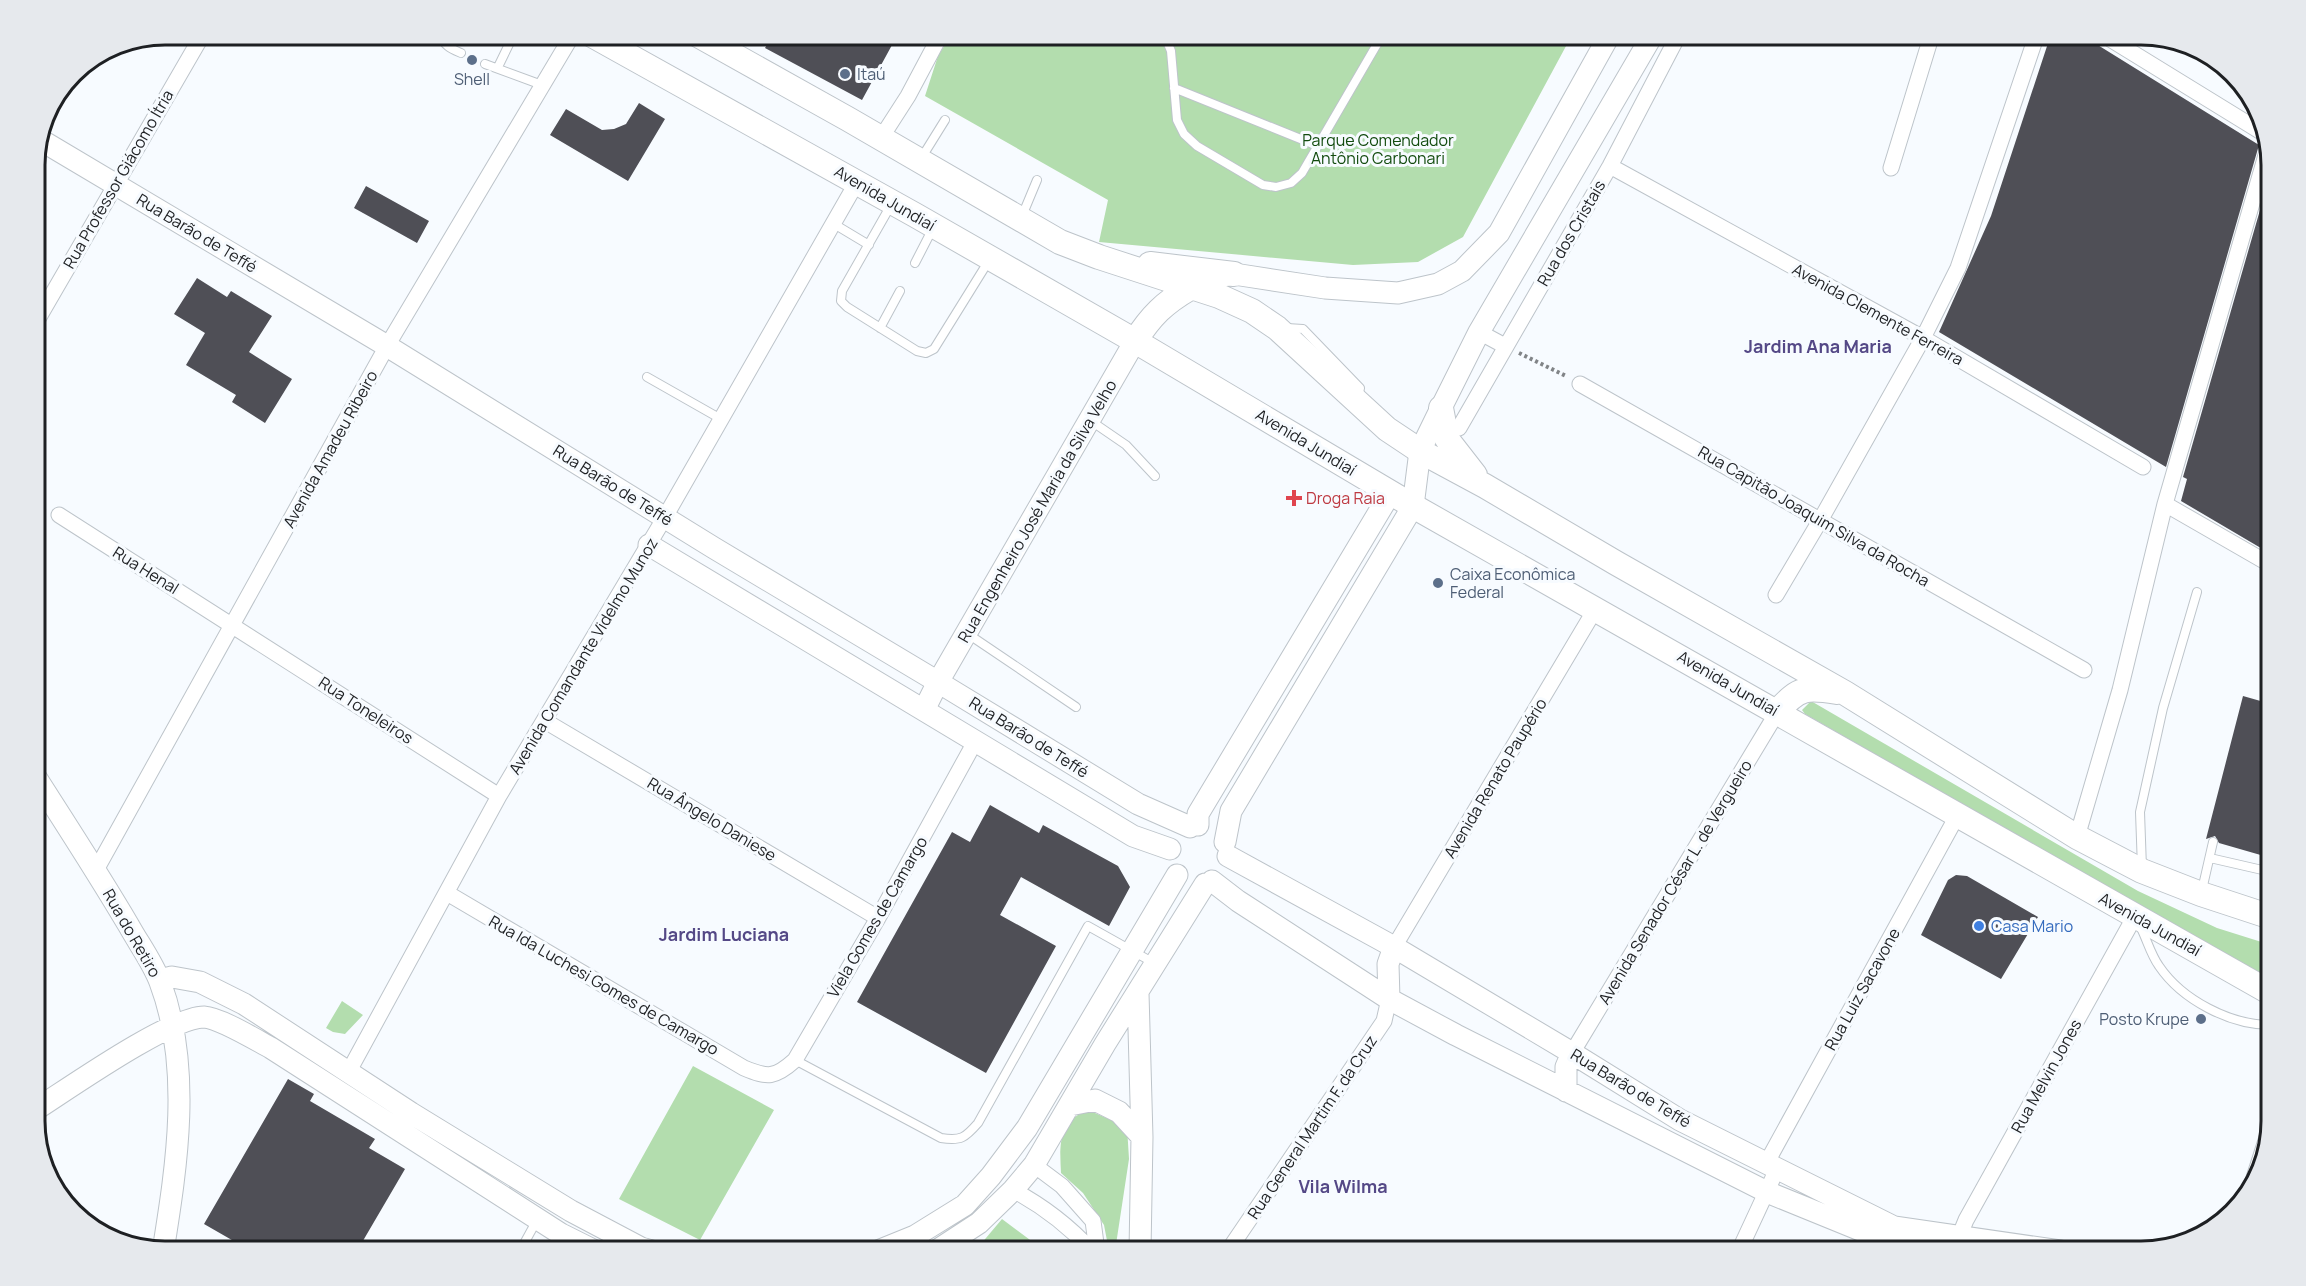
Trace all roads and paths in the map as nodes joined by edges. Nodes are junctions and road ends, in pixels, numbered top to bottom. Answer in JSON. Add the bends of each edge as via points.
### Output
{"nodes":[{"id":1,"x":197,"y":45,"type":"edge"},
{"id":2,"x":446,"y":45,"type":"edge"},
{"id":3,"x":509,"y":45,"type":"edge"},
{"id":4,"x":566,"y":45,"type":"edge"},
{"id":5,"x":610,"y":45,"type":"edge"},
{"id":6,"x":716,"y":45,"type":"edge"},
{"id":7,"x":935,"y":45,"type":"edge"},
{"id":8,"x":1169,"y":45,"type":"edge"},
{"id":9,"x":1377,"y":45,"type":"edge"},
{"id":10,"x":1604,"y":45,"type":"edge"},
{"id":11,"x":1647,"y":45,"type":"edge"},
{"id":12,"x":1673,"y":45,"type":"edge"},
{"id":13,"x":1929,"y":45,"type":"edge"},
{"id":14,"x":2033,"y":45,"type":"edge"},
{"id":15,"x":2120,"y":45,"type":"edge"},
{"id":16,"x":461,"y":53,"type":"dead end"},
{"id":17,"x":485,"y":64,"type":"dead end"},
{"id":18,"x":498,"y":67,"type":"junction"},
{"id":19,"x":542,"y":85,"type":"junction"},
{"id":20,"x":1174,"y":88,"type":"junction"},
{"id":21,"x":945,"y":120,"type":"dead end"},
{"id":22,"x":2256,"y":128,"type":"edge"},
{"id":23,"x":881,"y":138,"type":"junction"},
{"id":24,"x":47,"y":144,"type":"edge"},
{"id":25,"x":1318,"y":146,"type":"junction"},
{"id":26,"x":919,"y":161,"type":"junction"},
{"id":27,"x":1610,"y":166,"type":"junction"},
{"id":28,"x":1891,"y":168,"type":"dead end"},
{"id":29,"x":2261,"y":172,"type":"edge"},
{"id":30,"x":1037,"y":180,"type":"dead end"},
{"id":31,"x":857,"y":182,"type":"junction"},
{"id":32,"x":115,"y":184,"type":"junction"},
{"id":33,"x":893,"y":202,"type":"junction"},
{"id":34,"x":1021,"y":220,"type":"junction"},
{"id":35,"x":834,"y":224,"type":"junction"},
{"id":36,"x":934,"y":226,"type":"junction"},
{"id":37,"x":869,"y":245,"type":"junction"},
{"id":38,"x":1099,"y":257,"type":"junction"},
{"id":39,"x":991,"y":258,"type":"junction"},
{"id":40,"x":915,"y":263,"type":"dead end"},
{"id":41,"x":1234,"y":274,"type":"junction"},
{"id":42,"x":1190,"y":288,"type":"junction"},
{"id":43,"x":900,"y":291,"type":"dead end"},
{"id":44,"x":45,"y":306,"type":"edge"},
{"id":45,"x":880,"y":328,"type":"junction"},
{"id":46,"x":1479,"y":333,"type":"junction"},
{"id":47,"x":1923,"y":338,"type":"junction"},
{"id":48,"x":1135,"y":341,"type":"junction"},
{"id":49,"x":387,"y":346,"type":"junction"},
{"id":50,"x":1505,"y":346,"type":"junction"},
{"id":51,"x":647,"y":377,"type":"dead end"},
{"id":52,"x":1581,"y":384,"type":"joint"},
{"id":53,"x":1441,"y":408,"type":"junction"},
{"id":54,"x":721,"y":420,"type":"junction"},
{"id":55,"x":1090,"y":420,"type":"junction"},
{"id":56,"x":1459,"y":428,"type":"dead end"},
{"id":57,"x":1420,"y":451,"type":"junction"},
{"id":58,"x":2143,"y":466,"type":"dead end"},
{"id":59,"x":1155,"y":476,"type":"dead end"},
{"id":60,"x":1485,"y":486,"type":"junction"},
{"id":61,"x":1390,"y":492,"type":"junction"},
{"id":62,"x":2165,"y":504,"type":"junction"},
{"id":63,"x":1413,"y":506,"type":"junction"},
{"id":64,"x":60,"y":515,"type":"dead end"},
{"id":65,"x":665,"y":517,"type":"junction"},
{"id":66,"x":1821,"y":519,"type":"junction"},
{"id":67,"x":649,"y":545,"type":"junction"},
{"id":68,"x":714,"y":548,"type":"junction"},
{"id":69,"x":2261,"y":559,"type":"edge"},
{"id":70,"x":675,"y":561,"type":"junction"},
{"id":71,"x":2198,"y":592,"type":"dead end"},
{"id":72,"x":1776,"y":595,"type":"dead end"},
{"id":73,"x":1596,"y":608,"type":"junction"},
{"id":74,"x":233,"y":624,"type":"junction"},
{"id":75,"x":967,"y":633,"type":"junction"},
{"id":76,"x":2084,"y":670,"type":"dead end"},
{"id":77,"x":938,"y":682,"type":"junction"},
{"id":78,"x":1845,"y":693,"type":"junction"},
{"id":79,"x":1076,"y":707,"type":"dead end"},
{"id":80,"x":924,"y":710,"type":"junction"},
{"id":81,"x":1778,"y":711,"type":"junction"},
{"id":82,"x":545,"y":721,"type":"junction"},
{"id":83,"x":976,"y":740,"type":"junction"},
{"id":84,"x":45,"y":791,"type":"edge"},
{"id":85,"x":500,"y":796,"type":"junction"},
{"id":86,"x":1958,"y":816,"type":"junction"},
{"id":87,"x":1194,"y":826,"type":"junction"},
{"id":88,"x":2077,"y":837,"type":"junction"},
{"id":89,"x":2213,"y":842,"type":"dead end"},
{"id":90,"x":1170,"y":849,"type":"junction"},
{"id":91,"x":1227,"y":849,"type":"junction"},
{"id":92,"x":2210,"y":858,"type":"junction"},
{"id":93,"x":96,"y":870,"type":"junction"},
{"id":94,"x":2261,"y":870,"type":"edge"},
{"id":95,"x":2142,"y":871,"type":"junction"},
{"id":96,"x":1177,"y":875,"type":"junction"},
{"id":97,"x":1208,"y":883,"type":"junction"},
{"id":98,"x":447,"y":893,"type":"junction"},
{"id":99,"x":2201,"y":894,"type":"junction"},
{"id":100,"x":2261,"y":914,"type":"edge"},
{"id":101,"x":2135,"y":916,"type":"junction"},
{"id":102,"x":878,"y":918,"type":"junction"},
{"id":103,"x":1394,"y":947,"type":"junction"},
{"id":104,"x":1134,"y":951,"type":"junction"},
{"id":105,"x":1155,"y":964,"type":"junction"},
{"id":106,"x":160,"y":980,"type":"junction"},
{"id":107,"x":2261,"y":987,"type":"edge"},
{"id":108,"x":1138,"y":993,"type":"junction"},
{"id":109,"x":1389,"y":999,"type":"junction"},
{"id":110,"x":2261,"y":1023,"type":"edge"},
{"id":111,"x":171,"y":1028,"type":"junction"},
{"id":112,"x":1572,"y":1053,"type":"junction"},
{"id":113,"x":795,"y":1060,"type":"junction"},
{"id":114,"x":349,"y":1071,"type":"junction"},
{"id":115,"x":763,"y":1076,"type":"joint"},
{"id":116,"x":321,"y":1079,"type":"junction"},
{"id":117,"x":1566,"y":1091,"type":"junction"},
{"id":118,"x":45,"y":1104,"type":"edge"},
{"id":119,"x":1070,"y":1105,"type":"junction"},
{"id":120,"x":1142,"y":1137,"type":"junction"},
{"id":121,"x":1671,"y":1144,"type":"junction"},
{"id":122,"x":1034,"y":1165,"type":"junction"},
{"id":123,"x":1773,"y":1165,"type":"junction"},
{"id":124,"x":1013,"y":1190,"type":"junction"},
{"id":125,"x":1767,"y":1192,"type":"junction"},
{"id":126,"x":538,"y":1219,"type":"junction"},
{"id":127,"x":165,"y":1241,"type":"edge"},
{"id":128,"x":526,"y":1241,"type":"edge"},
{"id":129,"x":575,"y":1241,"type":"edge"},
{"id":130,"x":628,"y":1241,"type":"edge"},
{"id":131,"x":903,"y":1241,"type":"edge"},
{"id":132,"x":951,"y":1241,"type":"edge"},
{"id":133,"x":1083,"y":1241,"type":"edge"},
{"id":134,"x":1096,"y":1241,"type":"edge"},
{"id":135,"x":1140,"y":1241,"type":"edge"},
{"id":136,"x":1235,"y":1241,"type":"edge"},
{"id":137,"x":1744,"y":1241,"type":"edge"},
{"id":138,"x":1885,"y":1241,"type":"edge"},
{"id":139,"x":1949,"y":1241,"type":"edge"},
{"id":140,"x":1962,"y":1241,"type":"edge"}],
"edges":[{"from":1,"to":32,"type":"street","name":"Rua Professor Giácomo Ítria"},
{"from":2,"to":16,"type":"lane"},
{"from":3,"to":18,"type":"lane"},
{"from":4,"to":19,"type":"street","name":"Avenida Amadeu Ribeiro"},
{"from":5,"to":31,"type":"main road","name":"Avenida Jundiaí"},
{"from":6,"to":23,"type":"main road"},
{"from":7,"to":23,"type":"street"},
{"from":8,"to":20,"type":"lane"},
{"from":9,"to":25,"type":"lane"},
{"from":10,"to":41,"type":"main road","via":[[1499,233],[1462,271],[1438,284],[1398,293],[1325,288]]},
{"from":11,"to":46,"type":"main road"},
{"from":12,"to":27,"type":"street","name":"Rua dos Cristais"},
{"from":13,"to":28,"type":"street"},
{"from":14,"to":47,"type":"street","via":[[1958,268]]},
{"from":15,"to":22,"type":"street"},
{"from":17,"to":18,"type":"lane"},
{"from":18,"to":19,"type":"lane"},
{"from":19,"to":49,"type":"street","name":"Avenida Amadeu Ribeiro"},
{"from":20,"to":25,"type":"lane"},
{"from":20,"to":25,"type":"lane","via":[[1177,120],[1184,134],[1197,146],[1263,185],[1291,183]]},
{"from":21,"to":26,"type":"lane"},
{"from":23,"to":26,"type":"main road"},
{"from":24,"to":32,"type":"main road","name":"Rua Barão de Teffé"},
{"from":26,"to":34,"type":"main road"},
{"from":27,"to":47,"type":"street","name":"Avenida Clemente Ferreira"},
{"from":27,"to":50,"type":"street","name":"Rua dos Cristais"},
{"from":29,"to":62,"type":"street"},
{"from":30,"to":34,"type":"lane"},
{"from":31,"to":33,"type":"main road","name":"Avenida Jundiaí"},
{"from":31,"to":35,"type":"street","name":"Avenida Comandante Videlmo Munoz"},
{"from":32,"to":44,"type":"street","name":"Rua Professor Giácomo Ítria"},
{"from":32,"to":49,"type":"main road","name":"Rua Barão de Teffé"},
{"from":33,"to":36,"type":"main road","name":"Avenida Jundiaí"},
{"from":33,"to":37,"type":"lane"},
{"from":34,"to":38,"type":"main road","via":[[1060,242]]},
{"from":35,"to":37,"type":"lane"},
{"from":35,"to":54,"type":"street","name":"Avenida Comandante Videlmo Munoz"},
{"from":36,"to":39,"type":"main road","name":"Avenida Jundiaí"},
{"from":36,"to":40,"type":"lane"},
{"from":37,"to":45,"type":"lane","via":[[842,291],[841,301]]},
{"from":38,"to":41,"type":"main road"},
{"from":38,"to":42,"type":"main road"},
{"from":39,"to":45,"type":"lane","via":[[934,349],[926,353],[917,351]]},
{"from":39,"to":48,"type":"main road","name":"Avenida Jundiaí"},
{"from":41,"to":42,"type":"main road","via":[[1202,280]]},
{"from":42,"to":48,"type":"main road","via":[[1167,302]]},
{"from":42,"to":57,"type":"main road","via":[[1252,311],[1277,328],[1387,429]]},
{"from":43,"to":45,"type":"lane"},
{"from":46,"to":50,"type":"street"},
{"from":46,"to":53,"type":"main road"},
{"from":47,"to":58,"type":"street","name":"Avenida Clemente Ferreira"},
{"from":47,"to":66,"type":"street"},
{"from":48,"to":55,"type":"main road","name":"Rua Engenheiro José Maria da Silva Velho"},
{"from":48,"to":61,"type":"main road","name":"Avenida Jundiaí"},
{"from":49,"to":65,"type":"main road","name":"Rua Barão de Teffé"},
{"from":49,"to":74,"type":"street","name":"Avenida Amadeu Ribeiro"},
{"from":50,"to":52,"type":"path"},
{"from":50,"to":56,"type":"street","name":"Rua dos Cristais"},
{"from":51,"to":54,"type":"lane"},
{"from":52,"to":66,"type":"street","name":"Rua Capitão Joaquim Silva da Rocha"},
{"from":53,"to":57,"type":"main road"},
{"from":53,"to":60,"type":"main road","via":[[1447,439]]},
{"from":54,"to":65,"type":"street","name":"Avenida Comandante Videlmo Munoz"},
{"from":55,"to":59,"type":"lane","via":[[1126,445]]},
{"from":55,"to":75,"type":"main road","name":"Rua Engenheiro José Maria da Silva Velho"},
{"from":57,"to":60,"type":"main road"},
{"from":57,"to":63,"type":"main road"},
{"from":60,"to":78,"type":"main road"},
{"from":61,"to":63,"type":"main road","name":"Avenida Jundiaí"},
{"from":61,"to":87,"type":"main road"},
{"from":62,"to":69,"type":"street"},
{"from":62,"to":88,"type":"street","via":[[2120,690]]},
{"from":63,"to":73,"type":"main road","name":"Avenida Jundiaí"},
{"from":63,"to":91,"type":"main road","via":[[1231,811]]},
{"from":64,"to":74,"type":"street","name":"Rua Henal"},
{"from":65,"to":67,"type":"street","name":"Avenida Comandante Videlmo Munoz"},
{"from":65,"to":68,"type":"main road","name":"Rua Barão de Teffé"},
{"from":66,"to":72,"type":"street"},
{"from":66,"to":76,"type":"street","name":"Rua Capitão Joaquim Silva da Rocha"},
{"from":67,"to":70,"type":"main road","name":"Rua Barão de Teffé"},
{"from":67,"to":82,"type":"street","name":"Avenida Comandante Videlmo Munoz"},
{"from":68,"to":70,"type":"main road","via":[[698,550]]},
{"from":68,"to":77,"type":"main road","name":"Rua Barão de Teffé"},
{"from":70,"to":80,"type":"main road","name":"Rua Barão de Teffé"},
{"from":71,"to":95,"type":"lane","via":[[2163,708],[2140,812]]},
{"from":73,"to":81,"type":"main road","name":"Avenida Jundiaí"},
{"from":73,"to":103,"type":"street","name":"Avenida Renato Paupério"},
{"from":74,"to":85,"type":"street","name":"Rua Toneleiros"},
{"from":74,"to":93,"type":"street","name":"Avenida Amadeu Ribeiro"},
{"from":75,"to":77,"type":"main road","name":"Rua Engenheiro José Maria da Silva Velho"},
{"from":75,"to":79,"type":"lane"},
{"from":77,"to":80,"type":"main road","name":"Rua Engenheiro José Maria da Silva Velho"},
{"from":77,"to":87,"type":"main road","name":"Rua Barão de Teffé","via":[[1138,804]]},
{"from":78,"to":81,"type":"main road","via":[[1812,688],[1791,696]]},
{"from":78,"to":88,"type":"main road"},
{"from":80,"to":83,"type":"main road","name":"Rua Barão de Teffé"},
{"from":81,"to":86,"type":"main road","name":"Avenida Jundiaí"},
{"from":81,"to":112,"type":"street","name":"Avenida Senador César L. de Vergueiro"},
{"from":82,"to":85,"type":"street","name":"Avenida Comandante Videlmo Munoz"},
{"from":82,"to":102,"type":"street","name":"Rua Ângelo Daniese"},
{"from":83,"to":90,"type":"main road","name":"Rua Barão de Teffé","via":[[1133,836]]},
{"from":83,"to":102,"type":"street","name":"Viela Gomes de Camargo"},
{"from":84,"to":93,"type":"main road","name":"Rua do Retiro"},
{"from":85,"to":98,"type":"street","name":"Avenida Comandante Videlmo Munoz"},
{"from":86,"to":101,"type":"main road","name":"Avenida Jundiaí"},
{"from":86,"to":123,"type":"street","name":"Rua Luiz Sacavone"},
{"from":87,"to":90,"type":"main road","via":[[1177,835]]},
{"from":87,"to":91,"type":"main road","via":[[1214,830]]},
{"from":88,"to":95,"type":"main road"},
{"from":89,"to":92,"type":"lane"},
{"from":90,"to":96,"type":"main road","via":[[1170,863]]},
{"from":91,"to":97,"type":"main road","via":[[1223,871]]},
{"from":91,"to":103,"type":"main road","name":"Rua Barão de Teffé"},
{"from":92,"to":94,"type":"lane"},
{"from":92,"to":99,"type":"lane"},
{"from":93,"to":106,"type":"main road","name":"Rua do Retiro"},
{"from":95,"to":99,"type":"main road"},
{"from":96,"to":97,"type":"main road","via":[[1190,883]]},
{"from":96,"to":104,"type":"main road"},
{"from":97,"to":105,"type":"main road"},
{"from":97,"to":109,"type":"main road","name":"Rua Barão de Teffé"},
{"from":98,"to":114,"type":"street","name":"Avenida Comandante Videlmo Munoz"},
{"from":98,"to":115,"type":"street","name":"Rua Ida Luchesi Gomes de Camargo"},
{"from":99,"to":100,"type":"main road"},
{"from":101,"to":107,"type":"main road","name":"Avenida Jundiaí"},
{"from":101,"to":110,"type":"lane","via":[[2170,981],[2223,1016]]},
{"from":101,"to":140,"type":"street","name":"Rua Melvin Jones","via":[[1966,1220]]},
{"from":102,"to":113,"type":"street","name":"Viela Gomes de Camargo"},
{"from":103,"to":109,"type":"main road","via":[[1388,964]]},
{"from":103,"to":112,"type":"main road","name":"Rua Barão de Teffé"},
{"from":104,"to":105,"type":"lane"},
{"from":104,"to":113,"type":"lane","via":[[1088,926],[978,1123],[967,1136],[955,1140],[941,1138]]},
{"from":104,"to":131,"type":"main road","via":[[1027,1128],[991,1176],[965,1205]]},
{"from":105,"to":108,"type":"main road"},
{"from":106,"to":111,"type":"main road","name":"Rua do Retiro"},
{"from":106,"to":114,"type":"main road","via":[[172,977],[200,982],[244,1004]]},
{"from":108,"to":119,"type":"main road"},
{"from":108,"to":120,"type":"main road"},
{"from":109,"to":117,"type":"main road","name":"Rua Barão de Teffé"},
{"from":109,"to":136,"type":"street","name":"Rua General Martim F. da Cruz","via":[[1384,1021]]},
{"from":111,"to":116,"type":"main road","via":[[204,1017],[237,1029]]},
{"from":111,"to":118,"type":"main road"},
{"from":111,"to":127,"type":"main road","name":"Rua do Retiro","via":[[177,1057],[178,1128]]},
{"from":112,"to":117,"type":"main road","via":[[1566,1067]]},
{"from":112,"to":123,"type":"main road","name":"Rua Barão de Teffé","via":[[1680,1120]]},
{"from":113,"to":115,"type":"street","name":"Viela Gomes de Camargo","via":[[781,1073]]},
{"from":114,"to":116,"type":"main road"},
{"from":114,"to":130,"type":"main road","via":[[571,1211]]},
{"from":116,"to":126,"type":"main road"},
{"from":117,"to":121,"type":"main road","name":"Rua Barão de Teffé"},
{"from":119,"to":120,"type":"main road","via":[[1095,1100],[1119,1112]]},
{"from":119,"to":122,"type":"main road"},
{"from":120,"to":135,"type":"main road"},
{"from":121,"to":123,"type":"main road","via":[[1735,1161]]},
{"from":121,"to":125,"type":"main road","name":"Rua Barão de Teffé"},
{"from":122,"to":124,"type":"main road"},
{"from":122,"to":134,"type":"street","via":[[1062,1186],[1093,1221]]},
{"from":123,"to":125,"type":"street","name":"Rua Luiz Sacavone"},
{"from":123,"to":139,"type":"main road","name":"Rua Barão de Teffé","via":[[1894,1227]]},
{"from":124,"to":132,"type":"main road","via":[[979,1223]]},
{"from":124,"to":133,"type":"street","via":[[1039,1204]]},
{"from":125,"to":137,"type":"street","name":"Rua Luiz Sacavone"},
{"from":125,"to":138,"type":"main road","name":"Rua Barão de Teffé"},
{"from":126,"to":128,"type":"lane"},
{"from":126,"to":129,"type":"main road"}]}
